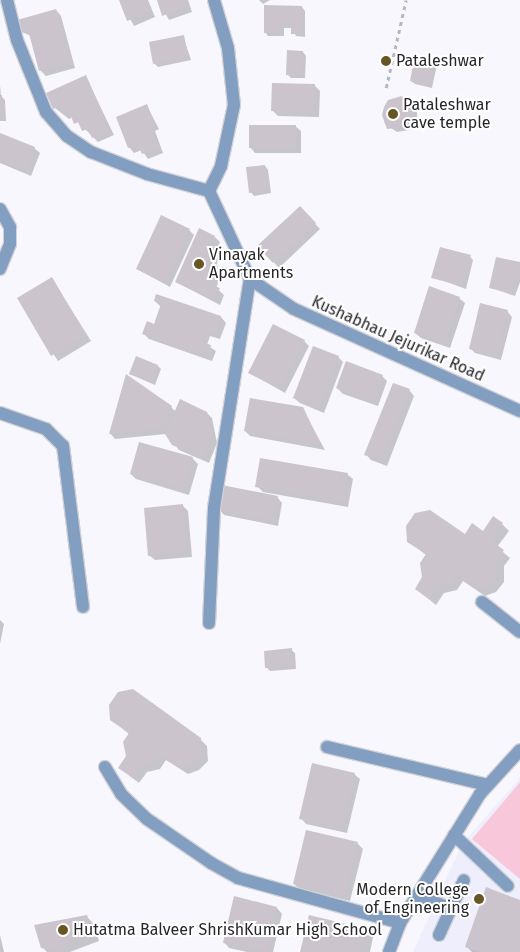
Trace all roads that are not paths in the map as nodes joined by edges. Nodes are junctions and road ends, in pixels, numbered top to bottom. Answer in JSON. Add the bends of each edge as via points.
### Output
{"nodes":[{"id":1,"x":8,"y":0,"type":"edge"},
{"id":2,"x":214,"y":0,"type":"edge"},
{"id":3,"x":209,"y":191,"type":"junction"},
{"id":4,"x":0,"y":210,"type":"edge"},
{"id":5,"x":0,"y":269,"type":"edge"},
{"id":6,"x":250,"y":279,"type":"junction"},
{"id":7,"x":520,"y":412,"type":"edge"},
{"id":8,"x":0,"y":413,"type":"edge"},
{"id":9,"x":482,"y":602,"type":"dead end"},
{"id":10,"x":83,"y":607,"type":"dead end"},
{"id":11,"x":208,"y":623,"type":"dead end"},
{"id":12,"x":520,"y":632,"type":"edge"},
{"id":13,"x":327,"y":747,"type":"dead end"},
{"id":14,"x":520,"y":750,"type":"edge"},
{"id":15,"x":105,"y":767,"type":"dead end"},
{"id":16,"x":488,"y":785,"type":"junction"},
{"id":17,"x":454,"y":835,"type":"junction"},
{"id":18,"x":464,"y":880,"type":"dead end"},
{"id":19,"x":508,"y":886,"type":"dead end"},
{"id":20,"x":417,"y":895,"type":"junction"},
{"id":21,"x":450,"y":908,"type":"junction"},
{"id":22,"x":400,"y":923,"type":"junction"},
{"id":23,"x":439,"y":935,"type":"dead end"},
{"id":24,"x":391,"y":952,"type":"edge"}],
"edges":[{"from":1,"to":3,"type":"street","via":[[17,40],[46,112],[67,136],[99,155],[147,174]]},
{"from":2,"to":3,"type":"street","via":[[228,48],[234,105],[221,166]]},
{"from":3,"to":6,"type":"street","name":"Kushabhau Jejurikar Road"},
{"from":4,"to":5,"type":"street","via":[[10,227],[10,244]]},
{"from":6,"to":7,"type":"street","name":"Kushabhau Jejurikar Road","via":[[294,310]]},
{"from":6,"to":11,"type":"street","via":[[214,508]]},
{"from":8,"to":10,"type":"street","via":[[46,429],[63,446]]},
{"from":9,"to":12,"type":"street"},
{"from":13,"to":16,"type":"street"},
{"from":14,"to":16,"type":"street"},
{"from":15,"to":22,"type":"street","via":[[121,794],[147,819],[224,871],[238,878]]},
{"from":16,"to":17,"type":"street"},
{"from":17,"to":19,"type":"street"},
{"from":17,"to":20,"type":"street"},
{"from":18,"to":21,"type":"street"},
{"from":20,"to":21,"type":"street"},
{"from":20,"to":22,"type":"street"},
{"from":21,"to":23,"type":"street"},
{"from":22,"to":24,"type":"street"}]}
